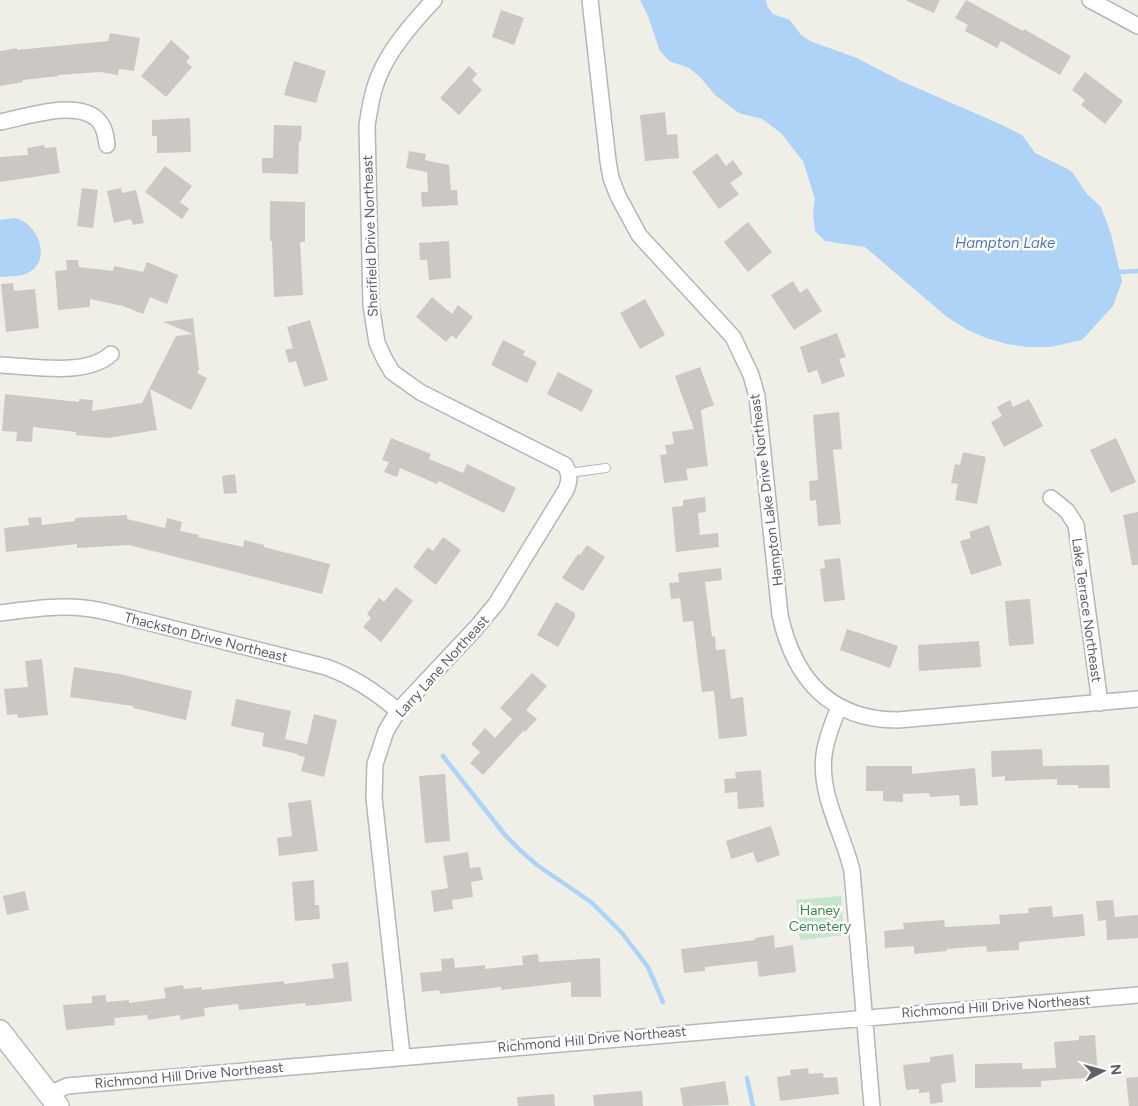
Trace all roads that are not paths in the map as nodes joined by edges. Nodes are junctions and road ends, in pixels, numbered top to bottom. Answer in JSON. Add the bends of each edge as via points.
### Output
{"nodes":[{"id":1,"x":434,"y":0,"type":"edge"},
{"id":2,"x":590,"y":0,"type":"edge"},
{"id":3,"x":1090,"y":0,"type":"edge"},
{"id":4,"x":1138,"y":26,"type":"edge"},
{"id":5,"x":0,"y":122,"type":"edge"},
{"id":6,"x":107,"y":146,"type":"dead end"},
{"id":7,"x":111,"y":354,"type":"dead end"},
{"id":8,"x":0,"y":365,"type":"edge"},
{"id":9,"x":606,"y":468,"type":"dead end"},
{"id":10,"x":569,"y":473,"type":"junction"},
{"id":11,"x":1052,"y":498,"type":"dead end"},
{"id":12,"x":0,"y":613,"type":"edge"},
{"id":13,"x":1138,"y":699,"type":"edge"},
{"id":14,"x":1100,"y":702,"type":"junction"},
{"id":15,"x":840,"y":707,"type":"junction"},
{"id":16,"x":398,"y":712,"type":"junction"},
{"id":17,"x":1138,"y":995,"type":"edge"},
{"id":18,"x":865,"y":1016,"type":"junction"},
{"id":19,"x":0,"y":1031,"type":"edge"},
{"id":20,"x":402,"y":1055,"type":"junction"},
{"id":21,"x":53,"y":1100,"type":"edge"},
{"id":22,"x":872,"y":1106,"type":"edge"}],
"edges":[{"from":1,"to":10,"type":"street","name":"Sherifield Drive Northeast","via":[[382,67],[366,126],[371,305],[377,343],[392,372],[420,392],[559,461]]},
{"from":2,"to":15,"type":"street","name":"Hampton Lake Drive Northeast","via":[[611,178],[639,235],[727,330],[751,374],[757,396],[785,638],[808,682]]},
{"from":3,"to":4,"type":"street"},
{"from":5,"to":6,"type":"street","via":[[63,110],[78,111],[89,114],[103,126]]},
{"from":7,"to":8,"type":"street","via":[[104,361],[77,368]]},
{"from":9,"to":10,"type":"lane"},
{"from":10,"to":16,"type":"street","name":"Larry Lane Northeast","via":[[566,490],[496,604]]},
{"from":11,"to":14,"type":"street","name":"Lake Terrace Northeast","via":[[1067,511],[1076,525]]},
{"from":12,"to":16,"type":"street","name":"Thackston Drive Northeast","via":[[88,607],[326,667],[365,685]]},
{"from":13,"to":14,"type":"street","name":"Hampton Lake Drive Northeast"},
{"from":14,"to":15,"type":"street","name":"Hampton Lake Drive Northeast","via":[[898,720],[880,720]]},
{"from":15,"to":18,"type":"street","via":[[828,737],[823,770],[831,808],[852,871]]},
{"from":16,"to":20,"type":"street","name":"Larry Lane Northeast","via":[[378,752],[374,780]]},
{"from":17,"to":18,"type":"street","name":"Richmond Hill Drive Northeast"},
{"from":18,"to":20,"type":"street","name":"Richmond Hill Drive Northeast"},
{"from":18,"to":22,"type":"street"},
{"from":19,"to":21,"type":"street"},
{"from":20,"to":21,"type":"street","name":"Richmond Hill Drive Northeast","via":[[68,1086]]}]}
